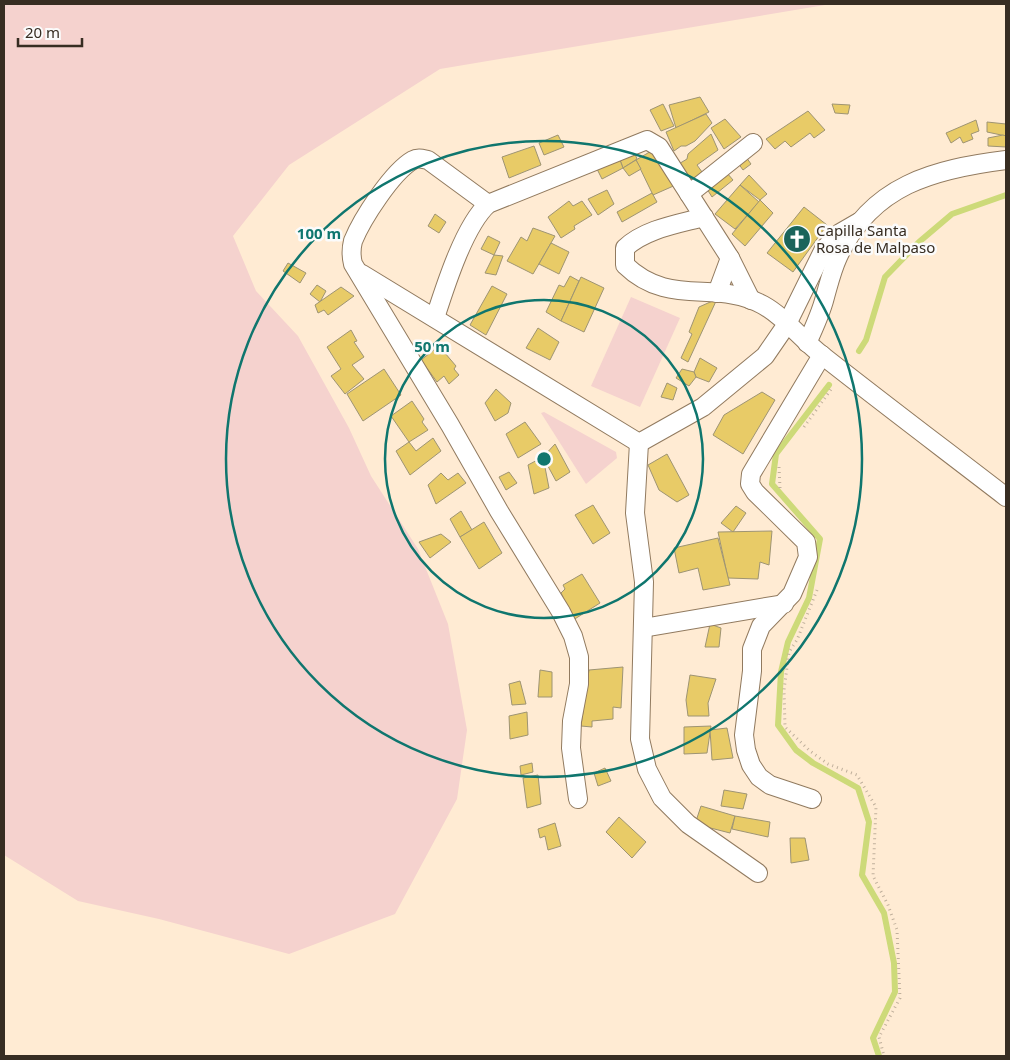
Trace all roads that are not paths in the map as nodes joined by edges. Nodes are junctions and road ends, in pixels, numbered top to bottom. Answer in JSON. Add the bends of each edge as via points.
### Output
{"nodes":[{"id":1,"x":754,"y":143,"type":"dead end"},
{"id":2,"x":1006,"y":160,"type":"edge"},
{"id":3,"x":689,"y":194,"type":"junction"},
{"id":4,"x":488,"y":204,"type":"junction"},
{"id":5,"x":704,"y":217,"type":"junction"},
{"id":6,"x":859,"y":222,"type":"junction"},
{"id":7,"x":730,"y":258,"type":"junction"},
{"id":8,"x":359,"y":272,"type":"junction"},
{"id":9,"x":717,"y":293,"type":"junction"},
{"id":10,"x":751,"y":300,"type":"junction"},
{"id":11,"x":435,"y":318,"type":"junction"},
{"id":12,"x":787,"y":324,"type":"junction"},
{"id":13,"x":807,"y":343,"type":"junction"},
{"id":14,"x":822,"y":356,"type":"junction"},
{"id":15,"x":638,"y":443,"type":"junction"},
{"id":16,"x":1006,"y":497,"type":"edge"},
{"id":17,"x":784,"y":604,"type":"junction"},
{"id":18,"x":643,"y":628,"type":"junction"},
{"id":19,"x":578,"y":799,"type":"dead end"},
{"id":20,"x":812,"y":799,"type":"dead end"},
{"id":21,"x":758,"y":873,"type":"dead end"}],
"edges":[{"from":1,"to":3,"type":"street"},
{"from":2,"to":6,"type":"street","via":[[962,166],[913,181],[892,192]]},
{"from":3,"to":4,"type":"street","via":[[659,147],[647,140]]},
{"from":3,"to":5,"type":"street"},
{"from":4,"to":8,"type":"street","via":[[428,160],[412,160],[382,192],[353,242],[353,264]]},
{"from":4,"to":11,"type":"street","via":[[475,218]]},
{"from":5,"to":7,"type":"street"},
{"from":5,"to":9,"type":"street","via":[[633,241],[625,248],[625,265],[636,276],[653,285],[676,291]]},
{"from":6,"to":12,"type":"street","via":[[840,233],[824,249]]},
{"from":6,"to":13,"type":"street","via":[[838,256],[820,314]]},
{"from":7,"to":9,"type":"street"},
{"from":7,"to":10,"type":"street"},
{"from":8,"to":11,"type":"street"},
{"from":8,"to":19,"type":"street","via":[[573,636],[579,657],[579,684],[571,748]]},
{"from":9,"to":10,"type":"street"},
{"from":10,"to":12,"type":"street","via":[[764,305]]},
{"from":11,"to":15,"type":"street"},
{"from":12,"to":13,"type":"street"},
{"from":12,"to":15,"type":"street","via":[[765,356],[738,380],[704,407]]},
{"from":13,"to":14,"type":"street"},
{"from":14,"to":16,"type":"street"},
{"from":14,"to":17,"type":"street","via":[[752,474],[750,484],[800,535],[808,549],[808,557],[792,594]]},
{"from":15,"to":18,"type":"street","via":[[634,497],[644,582]]},
{"from":17,"to":18,"type":"street"},
{"from":17,"to":20,"type":"street","via":[[761,626],[752,649],[744,735],[751,765],[759,777],[770,785]]},
{"from":18,"to":21,"type":"street","via":[[640,739],[647,769],[662,798],[688,824]]}]}
